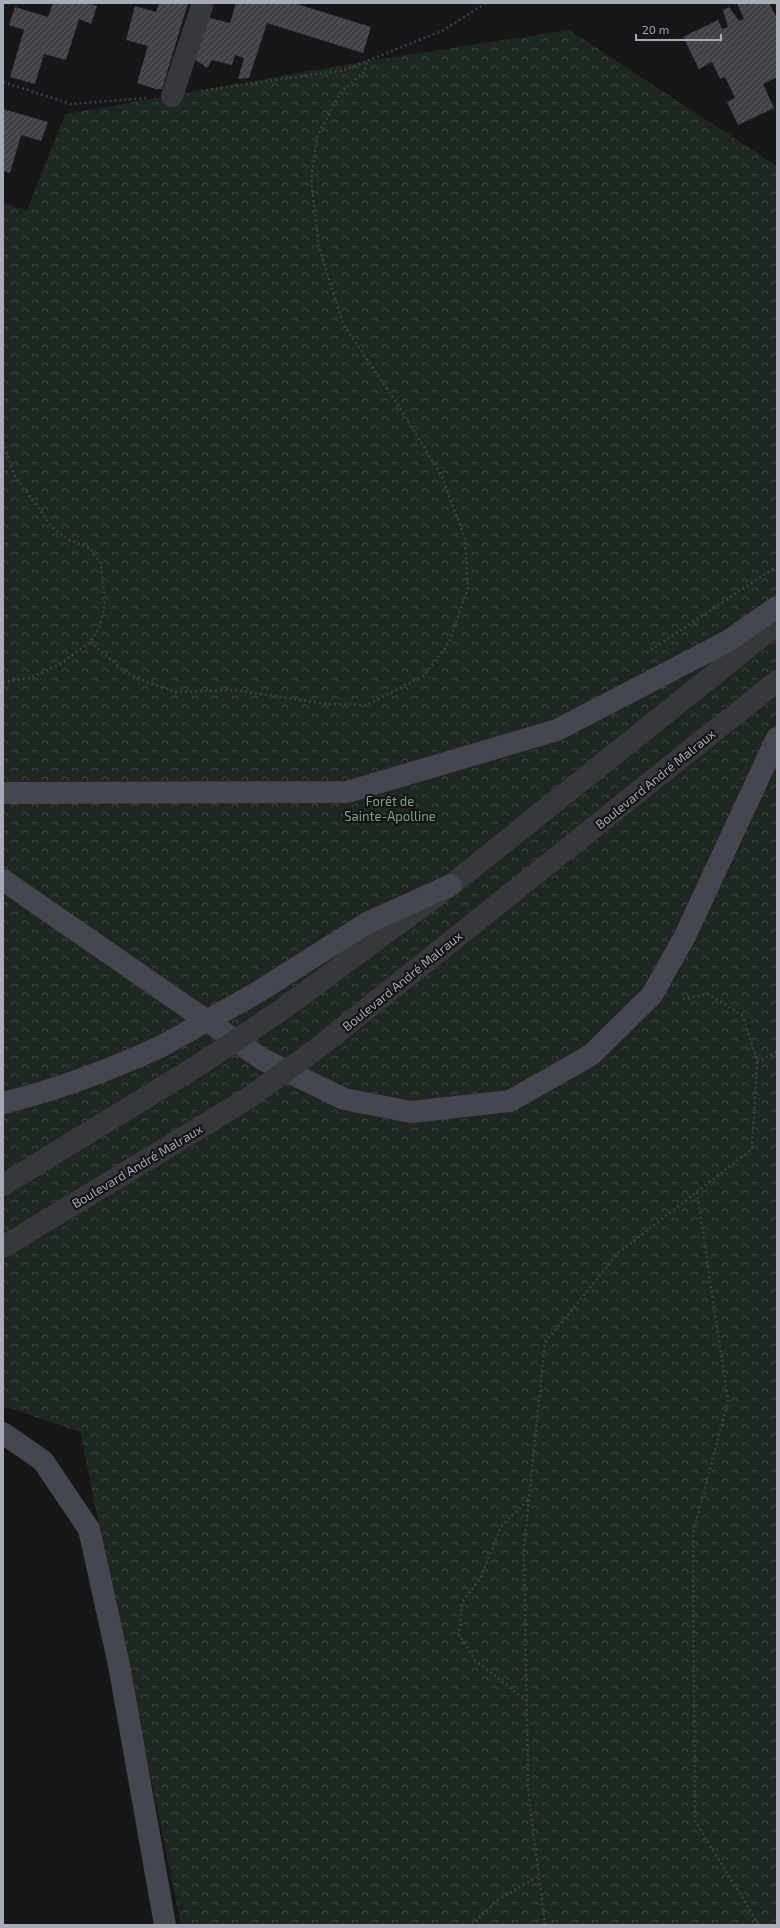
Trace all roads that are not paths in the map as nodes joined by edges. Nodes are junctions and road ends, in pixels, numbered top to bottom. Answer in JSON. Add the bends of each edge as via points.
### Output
{"nodes":[{"id":1,"x":203,"y":3,"type":"edge"},
{"id":2,"x":172,"y":96,"type":"road end"},
{"id":3,"x":777,"y":607,"type":"edge"},
{"id":4,"x":777,"y":624,"type":"edge"},
{"id":5,"x":777,"y":681,"type":"edge"},
{"id":6,"x":777,"y":738,"type":"edge"},
{"id":7,"x":3,"y":793,"type":"edge"},
{"id":8,"x":3,"y":880,"type":"edge"},
{"id":9,"x":451,"y":885,"type":"junction"},
{"id":10,"x":3,"y":1104,"type":"edge"},
{"id":11,"x":3,"y":1185,"type":"edge"},
{"id":12,"x":3,"y":1246,"type":"edge"},
{"id":13,"x":3,"y":1433,"type":"edge"},
{"id":14,"x":165,"y":1925,"type":"edge"}],
"edges":[{"from":1,"to":2,"type":"street"},
{"from":3,"to":7,"type":"main road","via":[[728,641],[557,730],[347,792]]},
{"from":4,"to":9,"type":"street"},
{"from":5,"to":12,"type":"street","name":"Boulevard André Malraux","bridge":true,"via":[[319,1047],[247,1099]]},
{"from":6,"to":8,"type":"main road","via":[[685,936],[652,995],[591,1055],[510,1101],[410,1112],[344,1100],[262,1059]]},
{"from":9,"to":10,"type":"main road","bridge":true,"via":[[367,922],[258,992],[160,1047],[68,1085]]},
{"from":9,"to":11,"type":"street","bridge":true,"via":[[280,1011],[202,1063]]},
{"from":13,"to":14,"type":"main road","via":[[43,1461],[89,1529],[119,1665]]}]}
